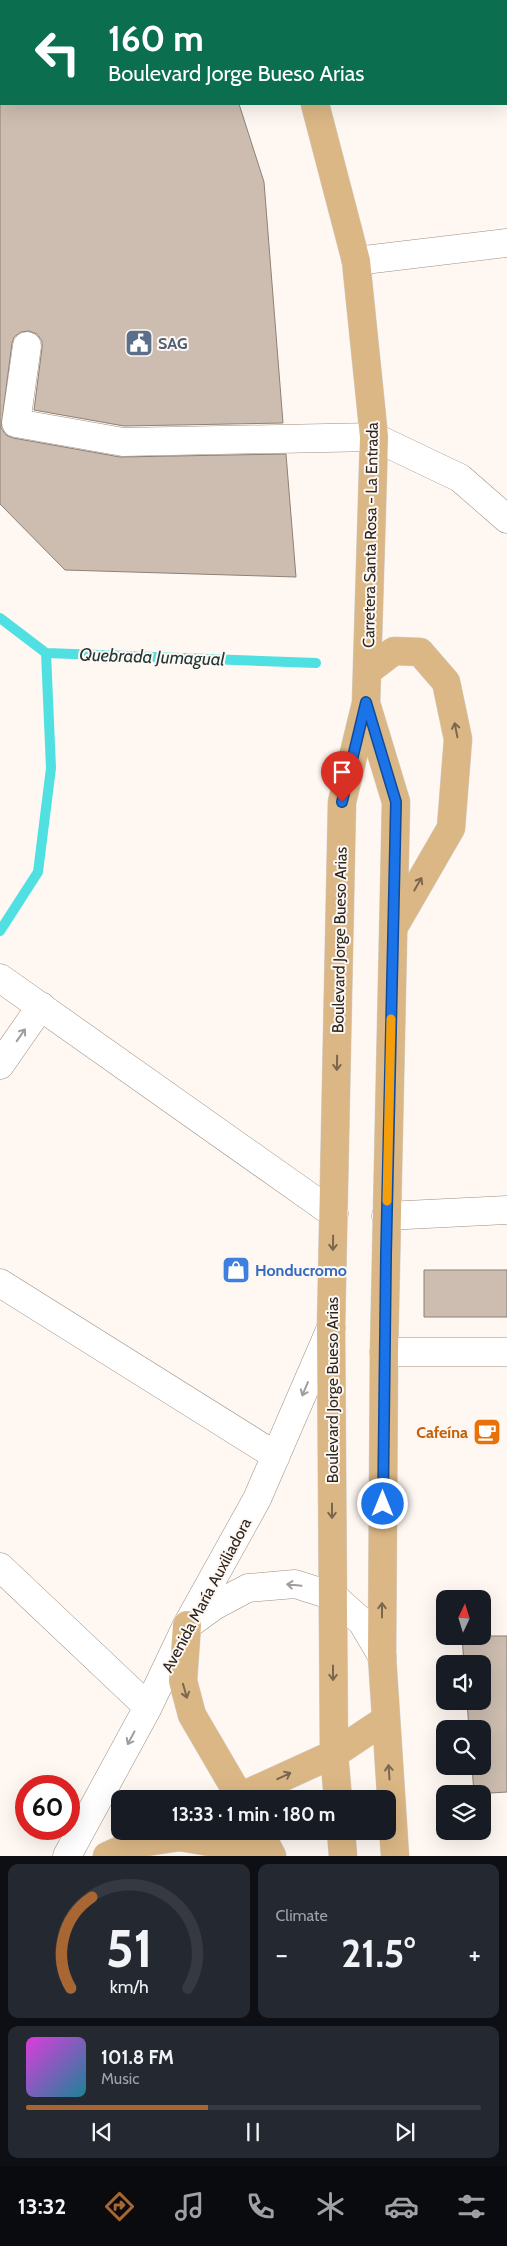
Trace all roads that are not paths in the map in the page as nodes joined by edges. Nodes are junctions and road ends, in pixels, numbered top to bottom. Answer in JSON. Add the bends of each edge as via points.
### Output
{"nodes":[{"id":1,"x":315,"y":105,"type":"edge"},
{"id":2,"x":507,"y":243,"type":"edge"},
{"id":3,"x":356,"y":261,"type":"junction"},
{"id":4,"x":27,"y":346,"type":"dead end"},
{"id":5,"x":8,"y":420,"type":"edge"},
{"id":6,"x":374,"y":437,"type":"junction"},
{"id":7,"x":507,"y":518,"type":"edge"},
{"id":8,"x":369,"y":670,"type":"junction"},
{"id":9,"x":366,"y":702,"type":"junction"},
{"id":10,"x":394,"y":926,"type":"junction"},
{"id":11,"x":0,"y":978,"type":"edge"},
{"id":12,"x":42,"y":1006,"type":"junction"},
{"id":13,"x":0,"y":1065,"type":"edge"},
{"id":14,"x":507,"y":1210,"type":"edge"},
{"id":15,"x":334,"y":1214,"type":"junction"},
{"id":16,"x":386,"y":1216,"type":"junction"},
{"id":17,"x":0,"y":1282,"type":"edge"},
{"id":18,"x":331,"y":1328,"type":"junction"},
{"id":19,"x":384,"y":1352,"type":"junction"},
{"id":20,"x":507,"y":1352,"type":"edge"},
{"id":21,"x":276,"y":1456,"type":"junction"},
{"id":22,"x":0,"y":1567,"type":"edge"},
{"id":23,"x":333,"y":1596,"type":"junction"},
{"id":24,"x":187,"y":1625,"type":"junction"},
{"id":25,"x":382,"y":1656,"type":"junction"},
{"id":26,"x":148,"y":1707,"type":"junction"},
{"id":27,"x":385,"y":1720,"type":"junction"},
{"id":28,"x":334,"y":1754,"type":"junction"},
{"id":29,"x":234,"y":1790,"type":"edge"},
{"id":30,"x":256,"y":1790,"type":"edge"},
{"id":31,"x":337,"y":1790,"type":"edge"},
{"id":32,"x":142,"y":1840,"type":"edge"},
{"id":33,"x":263,"y":1840,"type":"edge"},
{"id":34,"x":342,"y":1840,"type":"edge"},
{"id":35,"x":133,"y":1844,"type":"junction"},
{"id":36,"x":67,"y":1856,"type":"edge"},
{"id":37,"x":107,"y":1856,"type":"edge"},
{"id":38,"x":249,"y":1856,"type":"edge"},
{"id":39,"x":272,"y":1856,"type":"edge"},
{"id":40,"x":344,"y":1856,"type":"edge"},
{"id":41,"x":395,"y":1856,"type":"edge"}],
"edges":[{"from":1,"to":3,"type":"main road","name":"Carretera Santa Rosa - La Entrada"},
{"from":2,"to":3,"type":"street"},
{"from":3,"to":6,"type":"main road","name":"Carretera Santa Rosa - La Entrada"},
{"from":4,"to":5,"type":"street"},
{"from":5,"to":6,"type":"street","via":[[123,442]]},
{"from":6,"to":7,"type":"street","via":[[460,478]]},
{"from":6,"to":8,"type":"main road","name":"Carretera Santa Rosa - La Entrada"},
{"from":8,"to":9,"type":"main road","name":"Carretera Santa Rosa - La Entrada"},
{"from":10,"to":8,"type":"main road","one_way":true,"via":[[451,828],[458,738],[446,682],[420,652],[394,651]]},
{"from":9,"to":10,"type":"main road","via":[[396,802]]},
{"from":9,"to":15,"type":"main road","name":"Boulevard Jorge Bueso Arias","one_way":true,"via":[[342,802]]},
{"from":10,"to":16,"type":"main road"},
{"from":11,"to":12,"type":"street"},
{"from":13,"to":12,"type":"street","one_way":true},
{"from":12,"to":15,"type":"street"},
{"from":14,"to":16,"type":"street"},
{"from":15,"to":18,"type":"main road","name":"Boulevard Jorge Bueso Arias","one_way":true},
{"from":16,"to":19,"type":"main road"},
{"from":17,"to":21,"type":"street"},
{"from":18,"to":21,"type":"street","name":"Avenida María Auxiliadora","one_way":true},
{"from":18,"to":23,"type":"main road","name":"Boulevard Jorge Bueso Arias","one_way":true},
{"from":19,"to":20,"type":"street"},
{"from":25,"to":19,"type":"main road","one_way":true},
{"from":21,"to":24,"type":"street","name":"Avenida María Auxiliadora","via":[[257,1499]]},
{"from":22,"to":26,"type":"street"},
{"from":23,"to":24,"type":"street","one_way":true,"via":[[295,1584],[248,1588]]},
{"from":23,"to":25,"type":"street","via":[[362,1622]]},
{"from":23,"to":28,"type":"main road","name":"Boulevard Jorge Bueso Arias","one_way":true},
{"from":24,"to":26,"type":"street","name":"Avenida María Auxiliadora"},
{"from":24,"to":29,"type":"main road","one_way":true,"via":[[183,1681],[192,1715]]},
{"from":25,"to":27,"type":"main road"},
{"from":26,"to":36,"type":"street","name":"Avenida María Auxiliadora","one_way":true},
{"from":27,"to":28,"type":"main road"},
{"from":41,"to":27,"type":"main road","one_way":true},
{"from":30,"to":28,"type":"main road","one_way":true},
{"from":28,"to":31,"type":"main road","name":"Boulevard Jorge Bueso Arias"},
{"from":32,"to":35,"type":"main road"},
{"from":33,"to":39,"type":"main road"},
{"from":34,"to":40,"type":"main road"},
{"from":35,"to":37,"type":"main road"},
{"from":35,"to":38,"type":"main road","via":[[180,1837],[227,1845]]}]}
